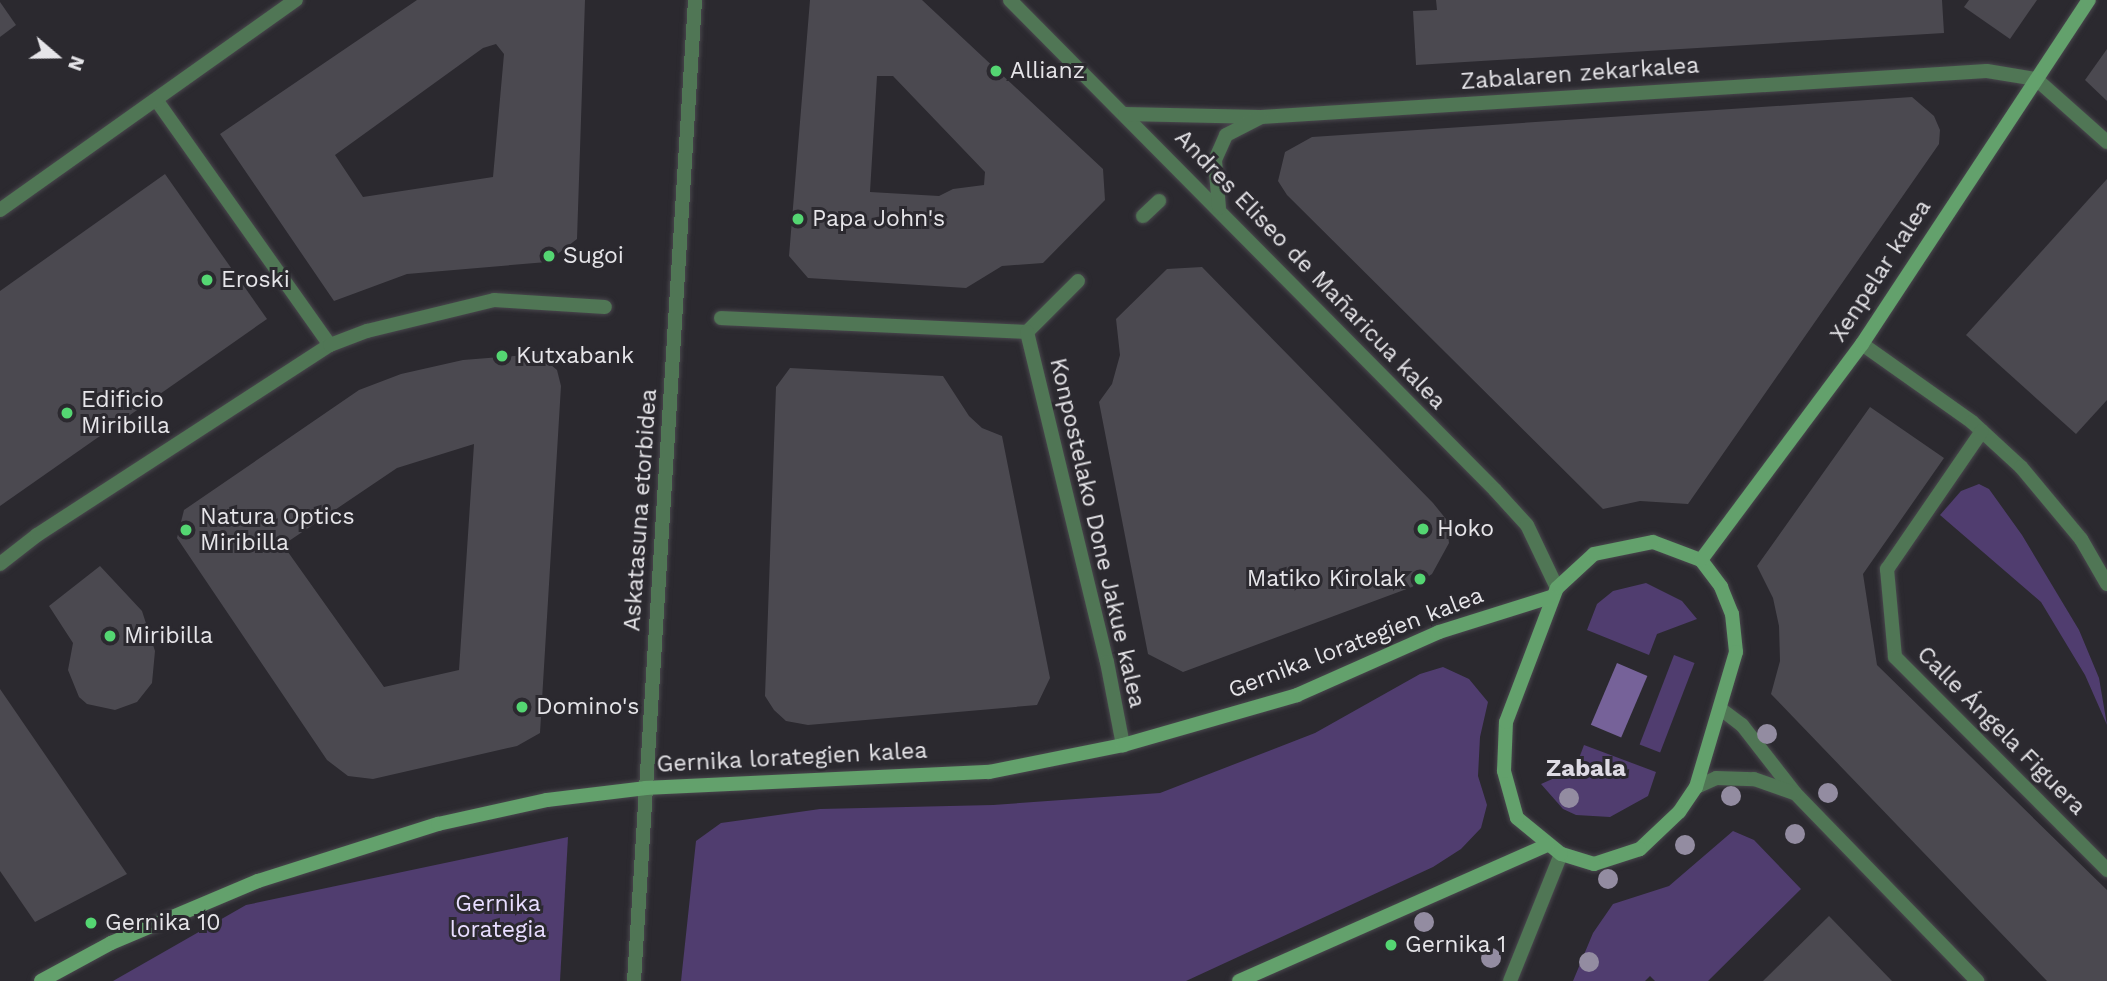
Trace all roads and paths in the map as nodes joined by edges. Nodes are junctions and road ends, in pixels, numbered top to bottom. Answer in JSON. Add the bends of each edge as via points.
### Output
{"nodes":[{"id":1,"x":296,"y":0,"type":"edge"},
{"id":2,"x":695,"y":0,"type":"edge"},
{"id":3,"x":1010,"y":0,"type":"edge"},
{"id":4,"x":2089,"y":0,"type":"edge"},
{"id":5,"x":2036,"y":79,"type":"junction"},
{"id":6,"x":157,"y":101,"type":"junction"},
{"id":7,"x":1125,"y":114,"type":"junction"},
{"id":8,"x":1261,"y":117,"type":"junction"},
{"id":9,"x":2107,"y":142,"type":"edge"},
{"id":10,"x":1159,"y":201,"type":"dead end"},
{"id":11,"x":1219,"y":208,"type":"junction"},
{"id":12,"x":0,"y":210,"type":"edge"},
{"id":13,"x":1143,"y":216,"type":"dead end"},
{"id":14,"x":1078,"y":281,"type":"dead end"},
{"id":15,"x":605,"y":307,"type":"dead end"},
{"id":16,"x":721,"y":318,"type":"dead end"},
{"id":17,"x":1027,"y":332,"type":"junction"},
{"id":18,"x":1862,"y":344,"type":"junction"},
{"id":19,"x":330,"y":345,"type":"junction"},
{"id":20,"x":1982,"y":431,"type":"junction"},
{"id":21,"x":1701,"y":560,"type":"junction"},
{"id":22,"x":0,"y":564,"type":"edge"},
{"id":23,"x":2107,"y":584,"type":"edge"},
{"id":24,"x":1554,"y":592,"type":"junction"},
{"id":25,"x":1721,"y":710,"type":"junction"},
{"id":26,"x":1123,"y":745,"type":"junction"},
{"id":27,"x":1696,"y":787,"type":"junction"},
{"id":28,"x":646,"y":788,"type":"junction"},
{"id":29,"x":1795,"y":793,"type":"junction"},
{"id":30,"x":1547,"y":845,"type":"junction"},
{"id":31,"x":1561,"y":855,"type":"junction"},
{"id":32,"x":2107,"y":870,"type":"edge"},
{"id":33,"x":41,"y":981,"type":"edge"},
{"id":34,"x":634,"y":981,"type":"edge"},
{"id":35,"x":1239,"y":981,"type":"edge"},
{"id":36,"x":1510,"y":981,"type":"edge"},
{"id":37,"x":1978,"y":981,"type":"edge"}],
"edges":[{"from":1,"to":6,"type":"street"},
{"from":2,"to":28,"type":"street","name":"Askatasuna etorbidea"},
{"from":3,"to":7,"type":"street","name":"Andres Eliseo de Mañaricua kalea"},
{"from":4,"to":5,"type":"main road","name":"Xenpelar kalea"},
{"from":5,"to":8,"type":"street","name":"Zabalaren zekarkalea","via":[[1987,71]]},
{"from":5,"to":9,"type":"street"},
{"from":5,"to":18,"type":"main road","name":"Xenpelar kalea"},
{"from":6,"to":12,"type":"street"},
{"from":6,"to":19,"type":"street"},
{"from":7,"to":8,"type":"street","name":"Zabalaren zekarkalea"},
{"from":7,"to":11,"type":"street","name":"Andres Eliseo de Mañaricua kalea"},
{"from":8,"to":11,"type":"street","via":[[1226,135],[1215,160]]},
{"from":10,"to":13,"type":"street"},
{"from":11,"to":24,"type":"street","name":"Andres Eliseo de Mañaricua kalea","via":[[1527,525]]},
{"from":14,"to":17,"type":"street","name":"Konpostelako Done Jakue kalea"},
{"from":15,"to":19,"type":"street","via":[[494,300],[367,331]]},
{"from":16,"to":17,"type":"street","name":"Konpostelako Done Jakue kalea"},
{"from":17,"to":26,"type":"street","name":"Konpostelako Done Jakue kalea"},
{"from":18,"to":20,"type":"street"},
{"from":18,"to":21,"type":"main road","name":"Xenpelar kalea"},
{"from":19,"to":22,"type":"street","via":[[37,535]]},
{"from":20,"to":23,"type":"street","via":[[2021,467],[2081,539]]},
{"from":20,"to":32,"type":"street","name":"Calle Ángela Figuera","via":[[1886,569],[1895,657]]},
{"from":21,"to":24,"type":"main road","via":[[1653,542],[1631,545],[1594,554]]},
{"from":21,"to":25,"type":"main road","via":[[1721,587],[1732,614],[1736,652]]},
{"from":24,"to":26,"type":"main road","name":"Gernika lorategien kalea","via":[[1439,632],[1297,695]]},
{"from":24,"to":30,"type":"main road","via":[[1506,722],[1504,771],[1517,818]]},
{"from":25,"to":27,"type":"main road"},
{"from":25,"to":29,"type":"street","via":[[1742,725]]},
{"from":26,"to":28,"type":"main road","name":"Gernika lorategien kalea","via":[[989,772]]},
{"from":27,"to":29,"type":"street","via":[[1716,778],[1754,779]]},
{"from":27,"to":31,"type":"main road","via":[[1679,812],[1640,849],[1594,864]]},
{"from":28,"to":33,"type":"main road","name":"Gernika lorategien kalea","via":[[519,806],[438,824],[323,859],[173,915]]},
{"from":28,"to":34,"type":"street","name":"Askatasuna etorbidea"},
{"from":29,"to":37,"type":"street"},
{"from":30,"to":31,"type":"main road"},
{"from":30,"to":35,"type":"main road"},
{"from":31,"to":36,"type":"street"}]}
